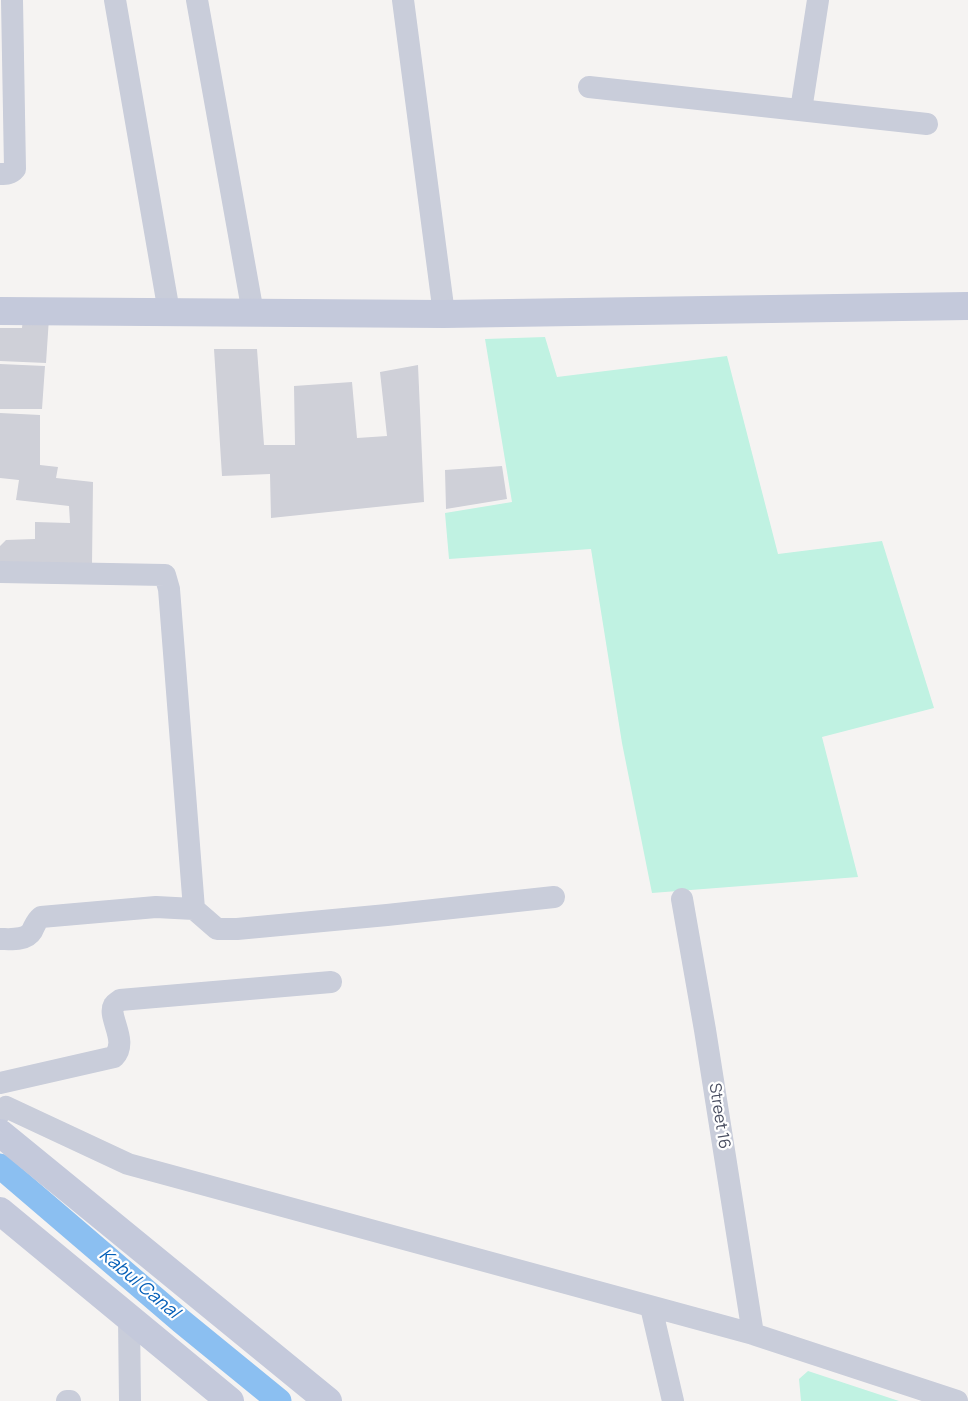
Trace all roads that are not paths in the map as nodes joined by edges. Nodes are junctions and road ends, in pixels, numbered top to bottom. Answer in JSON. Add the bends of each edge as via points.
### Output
{"nodes":[{"id":1,"x":12,"y":0,"type":"edge"},
{"id":2,"x":115,"y":0,"type":"edge"},
{"id":3,"x":197,"y":0,"type":"edge"},
{"id":4,"x":403,"y":0,"type":"edge"},
{"id":5,"x":818,"y":0,"type":"edge"},
{"id":6,"x":588,"y":86,"type":"dead end"},
{"id":7,"x":801,"y":110,"type":"junction"},
{"id":8,"x":927,"y":124,"type":"dead end"},
{"id":9,"x":0,"y":174,"type":"edge"},
{"id":10,"x":968,"y":306,"type":"edge"},
{"id":11,"x":0,"y":311,"type":"edge"},
{"id":12,"x":169,"y":312,"type":"junction"},
{"id":13,"x":253,"y":313,"type":"junction"},
{"id":14,"x":444,"y":314,"type":"junction"},
{"id":15,"x":0,"y":572,"type":"edge"},
{"id":16,"x":554,"y":898,"type":"dead end"},
{"id":17,"x":682,"y":899,"type":"dead end"},
{"id":18,"x":194,"y":910,"type":"junction"},
{"id":19,"x":0,"y":939,"type":"edge"},
{"id":20,"x":331,"y":982,"type":"dead end"},
{"id":21,"x":0,"y":1083,"type":"edge"},
{"id":22,"x":0,"y":1113,"type":"edge"},
{"id":23,"x":0,"y":1133,"type":"edge"},
{"id":24,"x":0,"y":1210,"type":"edge"},
{"id":25,"x":651,"y":1306,"type":"junction"},
{"id":26,"x":129,"y":1318,"type":"junction"},
{"id":27,"x":753,"y":1334,"type":"junction"},
{"id":28,"x":130,"y":1401,"type":"edge"},
{"id":29,"x":230,"y":1401,"type":"edge"},
{"id":30,"x":328,"y":1401,"type":"edge"},
{"id":31,"x":673,"y":1401,"type":"edge"},
{"id":32,"x":957,"y":1401,"type":"edge"}],
"edges":[{"from":1,"to":9,"type":"street","via":[[15,168],[9,174]]},
{"from":2,"to":12,"type":"street"},
{"from":3,"to":13,"type":"street"},
{"from":4,"to":14,"type":"street"},
{"from":5,"to":7,"type":"street"},
{"from":6,"to":7,"type":"street"},
{"from":7,"to":8,"type":"street"},
{"from":10,"to":14,"type":"main road"},
{"from":11,"to":12,"type":"main road"},
{"from":12,"to":13,"type":"main road"},
{"from":13,"to":14,"type":"main road"},
{"from":15,"to":18,"type":"street","via":[[165,575],[169,589]]},
{"from":16,"to":18,"type":"street","via":[[236,930],[217,929]]},
{"from":17,"to":27,"type":"street","name":"Street 16"},
{"from":18,"to":19,"type":"street","via":[[156,907],[41,917],[28,936]]},
{"from":20,"to":21,"type":"street","via":[[120,1000],[112,1009],[120,1049],[114,1057]]},
{"from":22,"to":25,"type":"street","via":[[6,1107],[128,1164]]},
{"from":23,"to":30,"type":"main road"},
{"from":24,"to":26,"type":"main road"},
{"from":25,"to":27,"type":"street"},
{"from":25,"to":31,"type":"street"},
{"from":26,"to":28,"type":"street"},
{"from":26,"to":29,"type":"main road"},
{"from":27,"to":32,"type":"street"}]}
